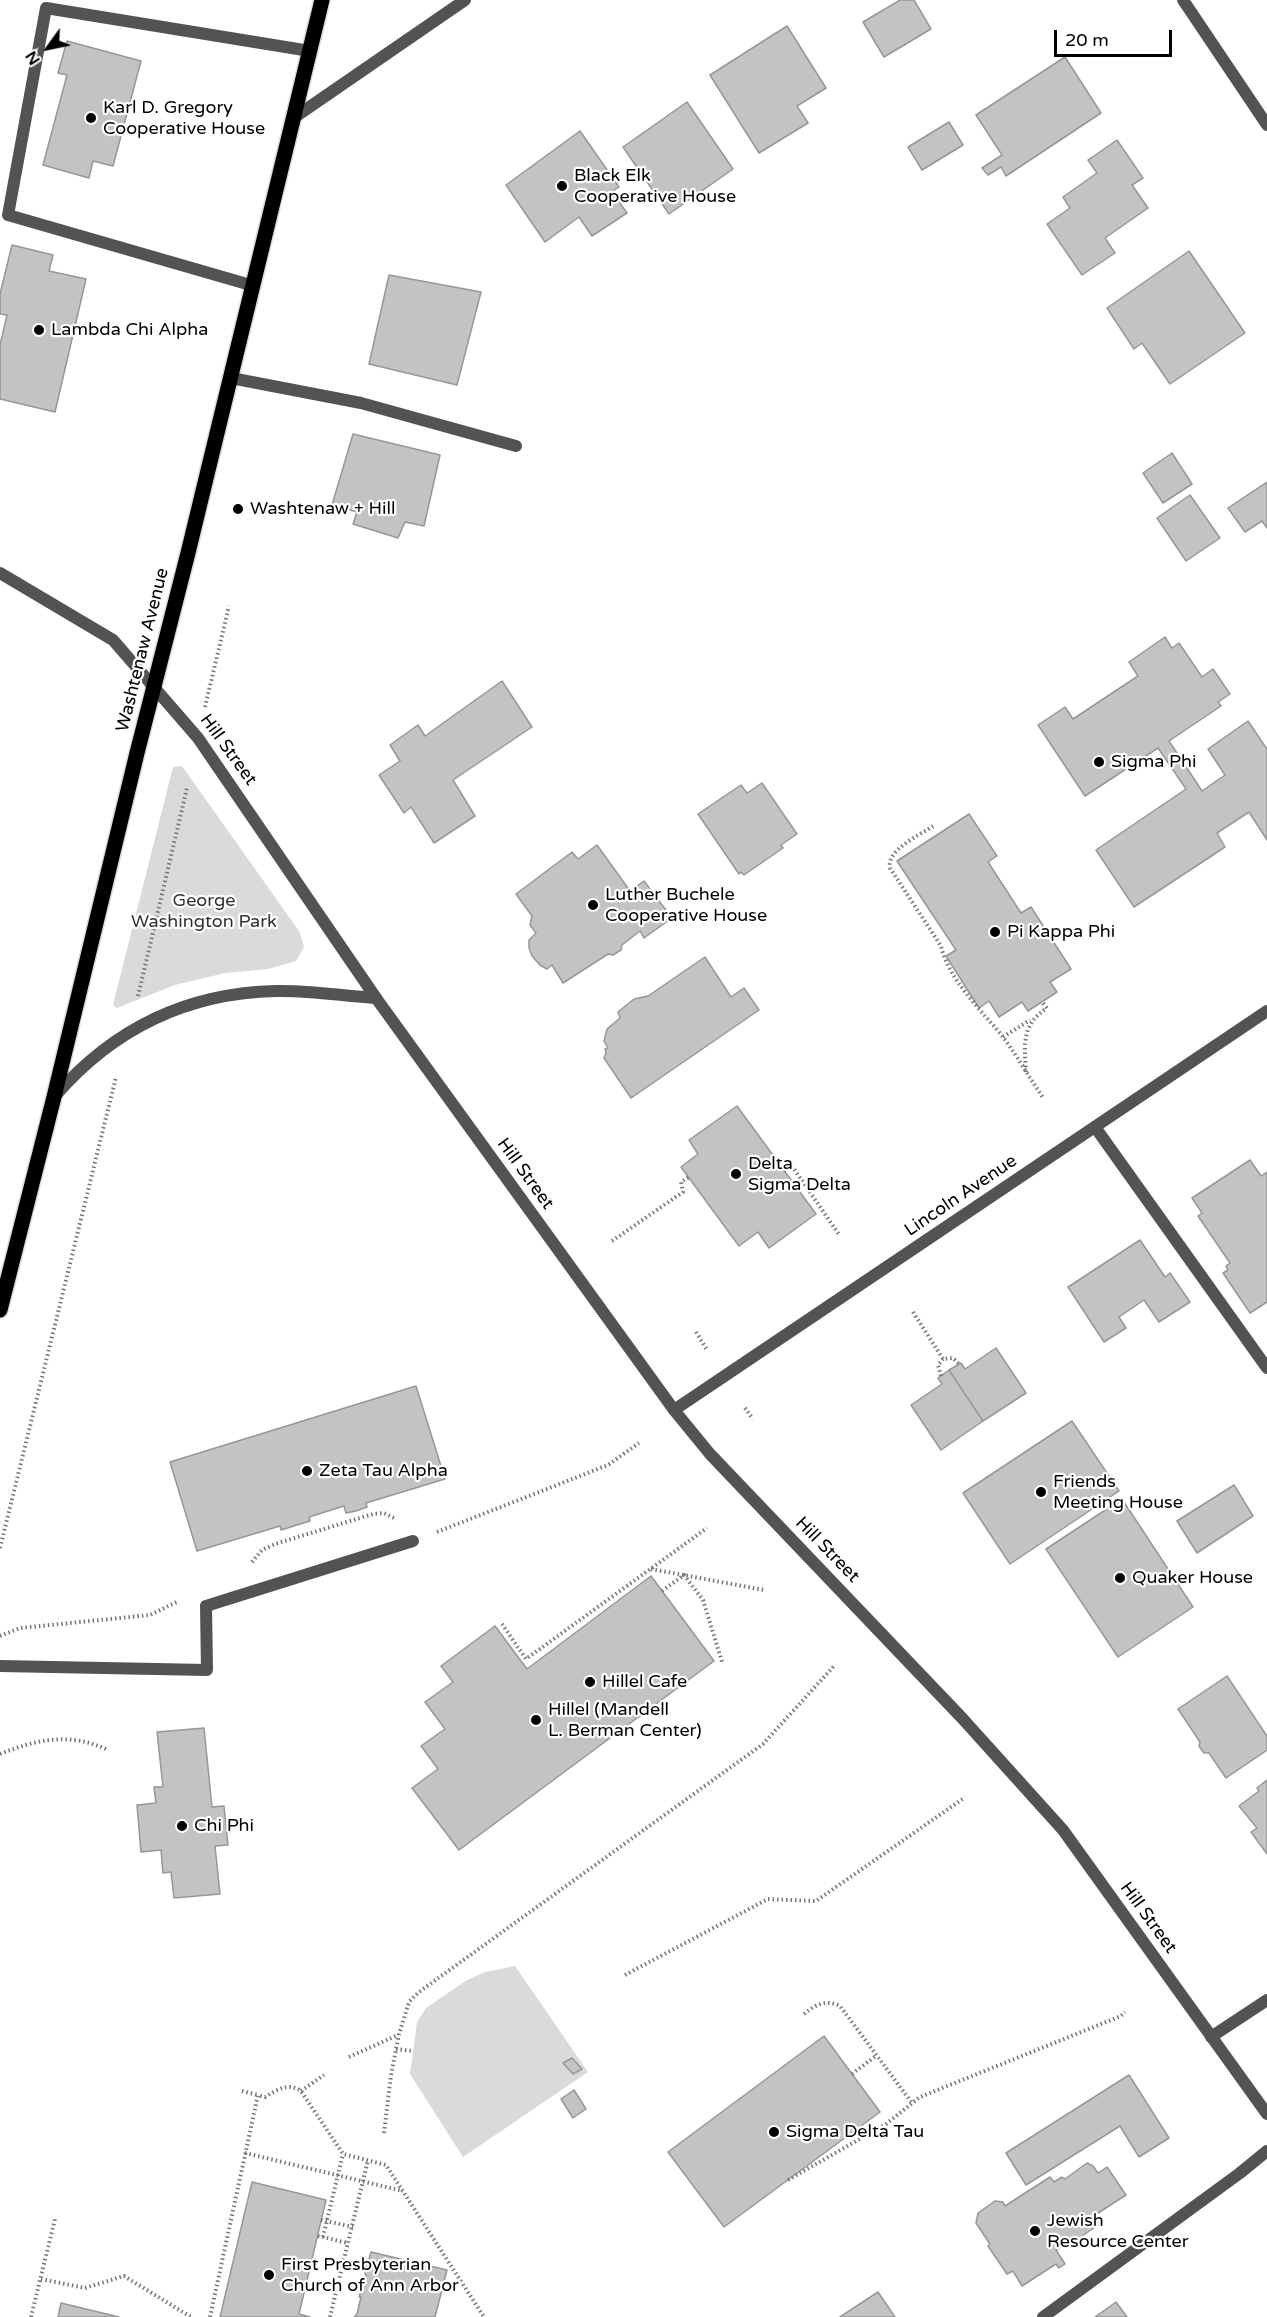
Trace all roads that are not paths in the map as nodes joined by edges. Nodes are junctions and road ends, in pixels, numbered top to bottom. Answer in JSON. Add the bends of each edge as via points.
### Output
{"nodes":[{"id":1,"x":322,"y":0,"type":"edge"},
{"id":2,"x":465,"y":0,"type":"edge"},
{"id":3,"x":1183,"y":0,"type":"edge"},
{"id":4,"x":310,"y":51,"type":"junction"},
{"id":5,"x":295,"y":117,"type":"junction"},
{"id":6,"x":1267,"y":125,"type":"edge"},
{"id":7,"x":254,"y":286,"type":"junction"},
{"id":8,"x":231,"y":378,"type":"junction"},
{"id":9,"x":516,"y":446,"type":"dead end"},
{"id":10,"x":0,"y":573,"type":"edge"},
{"id":11,"x":154,"y":686,"type":"junction"},
{"id":12,"x":376,"y":998,"type":"junction"},
{"id":13,"x":1267,"y":1011,"type":"edge"},
{"id":14,"x":54,"y":1097,"type":"junction"},
{"id":15,"x":1095,"y":1127,"type":"junction"},
{"id":16,"x":0,"y":1310,"type":"edge"},
{"id":17,"x":1267,"y":1368,"type":"edge"},
{"id":18,"x":674,"y":1410,"type":"junction"},
{"id":19,"x":413,"y":1541,"type":"dead end"},
{"id":20,"x":0,"y":1666,"type":"edge"},
{"id":21,"x":1267,"y":2000,"type":"edge"},
{"id":22,"x":1211,"y":2037,"type":"junction"},
{"id":23,"x":1267,"y":2115,"type":"edge"},
{"id":24,"x":1267,"y":2151,"type":"edge"},
{"id":25,"x":1043,"y":2317,"type":"edge"}],
"edges":[{"from":1,"to":4,"type":"main road","name":"Washtenaw Avenue"},
{"from":2,"to":5,"type":"street"},
{"from":3,"to":6,"type":"street"},
{"from":4,"to":5,"type":"main road","name":"Washtenaw Avenue"},
{"from":4,"to":7,"type":"street","via":[[46,8],[8,215]]},
{"from":5,"to":7,"type":"main road","name":"Washtenaw Avenue"},
{"from":7,"to":8,"type":"main road","name":"Washtenaw Avenue"},
{"from":8,"to":9,"type":"street","via":[[362,403]]},
{"from":8,"to":11,"type":"main road","name":"Washtenaw Avenue"},
{"from":10,"to":11,"type":"street","name":"Hill Street","via":[[113,640]]},
{"from":11,"to":12,"type":"street","name":"Hill Street","via":[[198,738]]},
{"from":11,"to":14,"type":"main road","name":"Washtenaw Avenue"},
{"from":12,"to":14,"type":"street","via":[[278,991],[229,994],[187,1004],[108,1045]]},
{"from":12,"to":18,"type":"street","name":"Hill Street"},
{"from":13,"to":15,"type":"street","name":"Lincoln Avenue"},
{"from":14,"to":16,"type":"main road","name":"Washtenaw Avenue"},
{"from":15,"to":17,"type":"street"},
{"from":15,"to":18,"type":"street","name":"Lincoln Avenue"},
{"from":18,"to":22,"type":"street","name":"Hill Street","via":[[710,1454],[962,1718],[1063,1830]]},
{"from":19,"to":20,"type":"street","via":[[206,1606],[207,1670]]},
{"from":21,"to":22,"type":"street"},
{"from":22,"to":23,"type":"street","name":"Hill Street"},
{"from":24,"to":25,"type":"street"}]}
